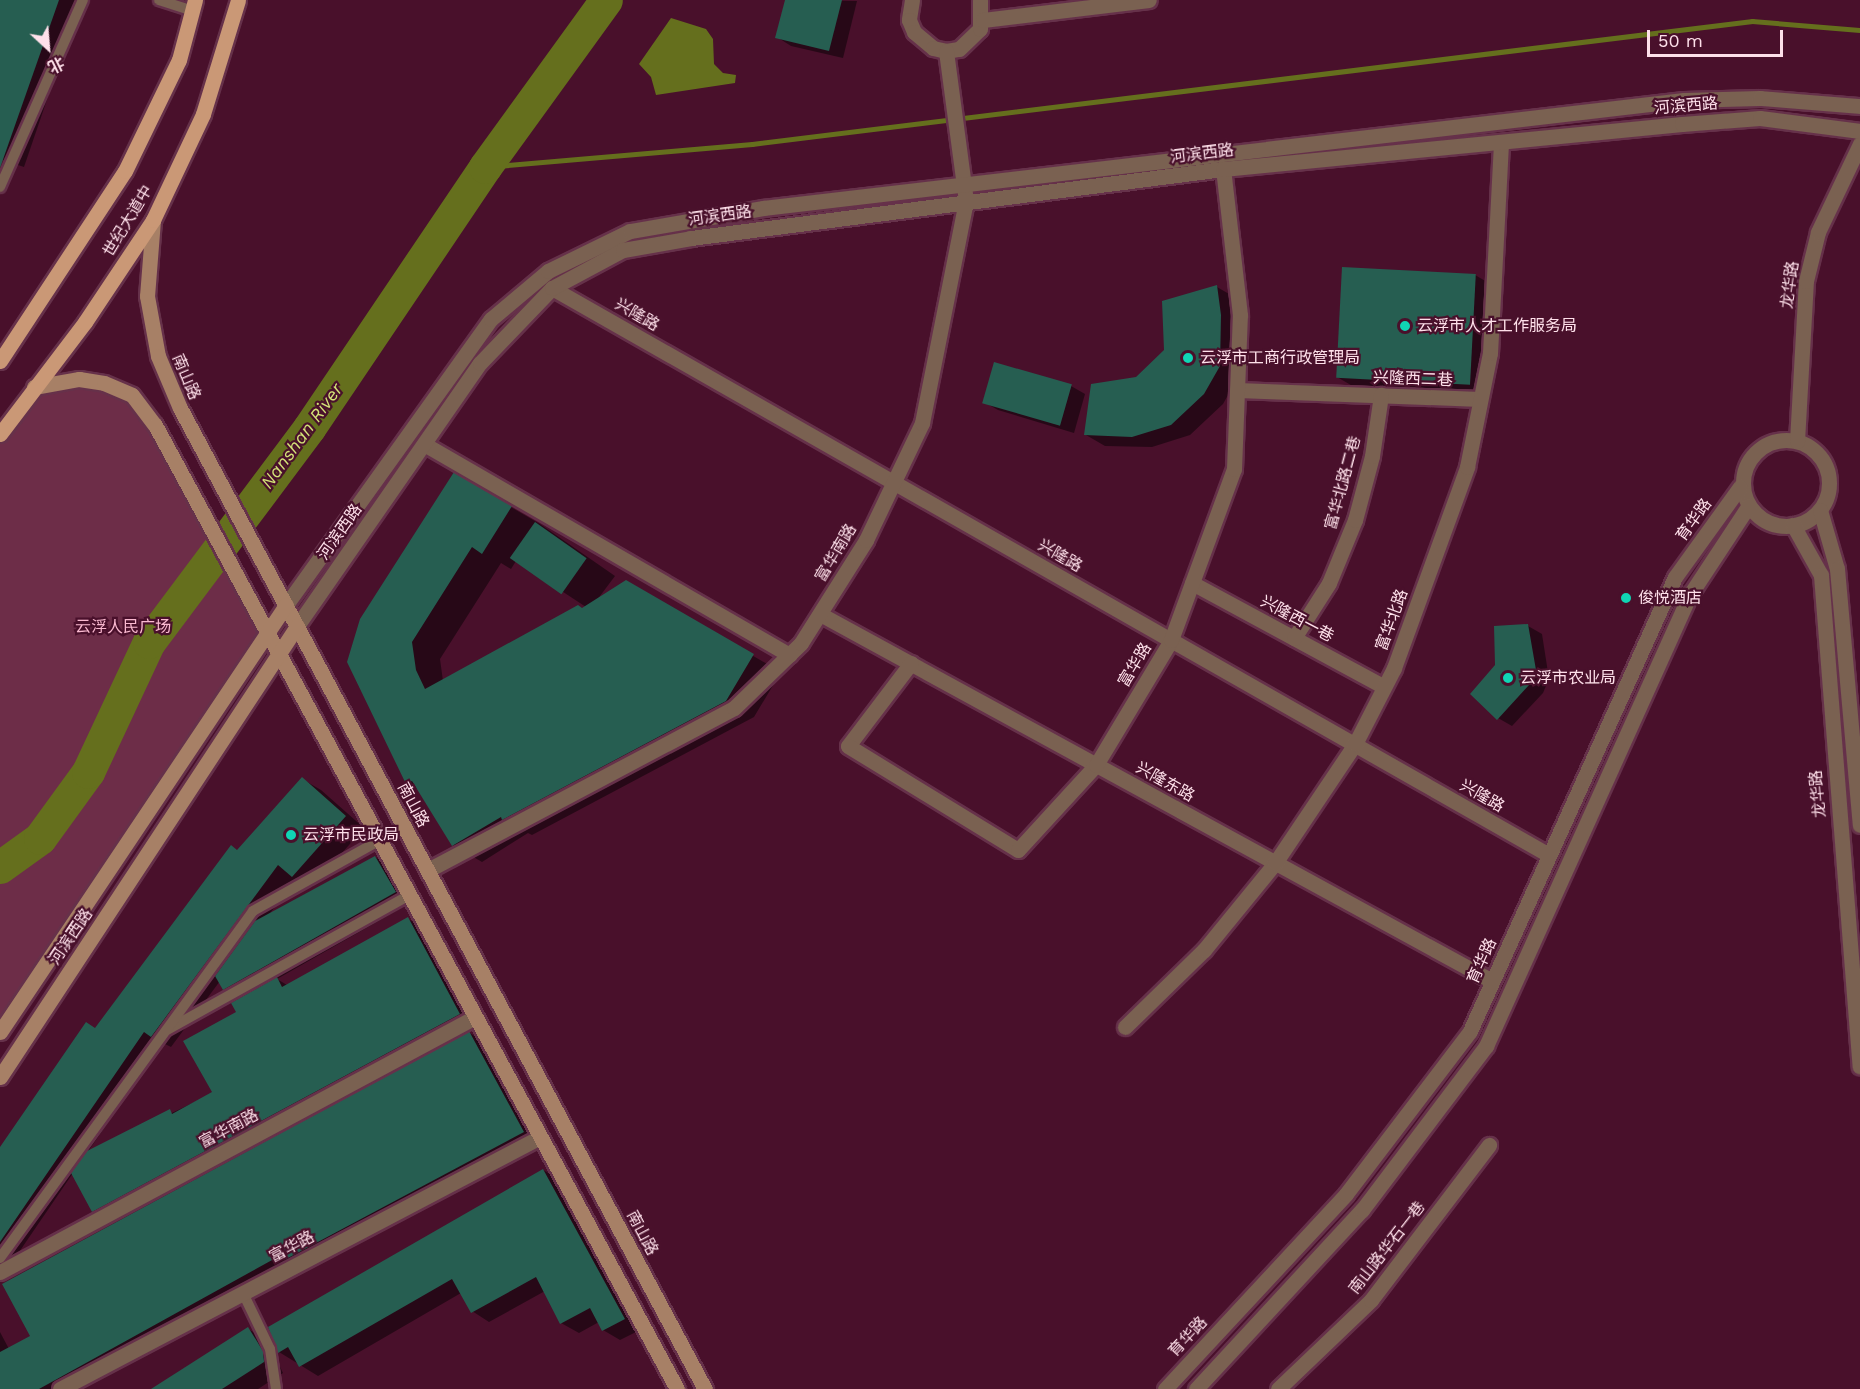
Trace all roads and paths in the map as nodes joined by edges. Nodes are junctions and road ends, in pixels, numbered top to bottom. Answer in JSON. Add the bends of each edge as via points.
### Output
{"nodes":[{"id":1,"x":83,"y":0,"type":"edge"},
{"id":2,"x":159,"y":0,"type":"edge"},
{"id":3,"x":238,"y":0,"type":"edge"},
{"id":4,"x":912,"y":0,"type":"edge"},
{"id":5,"x":980,"y":0,"type":"edge"},
{"id":6,"x":1149,"y":0,"type":"edge"},
{"id":7,"x":194,"y":6,"type":"edge"},
{"id":8,"x":983,"y":20,"type":"junction"},
{"id":9,"x":946,"y":51,"type":"junction"},
{"id":10,"x":1860,"y":106,"type":"edge"},
{"id":11,"x":1860,"y":131,"type":"edge"},
{"id":12,"x":1502,"y":142,"type":"junction"},
{"id":13,"x":1860,"y":144,"type":"edge"},
{"id":14,"x":1223,"y":169,"type":"junction"},
{"id":15,"x":965,"y":183,"type":"junction"},
{"id":16,"x":0,"y":187,"type":"edge"},
{"id":17,"x":966,"y":201,"type":"junction"},
{"id":18,"x":153,"y":220,"type":"junction"},
{"id":19,"x":552,"y":288,"type":"junction"},
{"id":20,"x":0,"y":361,"type":"edge"},
{"id":21,"x":34,"y":387,"type":"junction"},
{"id":22,"x":1237,"y":390,"type":"junction"},
{"id":23,"x":1381,"y":395,"type":"junction"},
{"id":24,"x":1480,"y":399,"type":"junction"},
{"id":25,"x":0,"y":434,"type":"edge"},
{"id":26,"x":1797,"y":441,"type":"junction"},
{"id":27,"x":424,"y":444,"type":"junction"},
{"id":28,"x":894,"y":482,"type":"junction"},
{"id":29,"x":1740,"y":488,"type":"junction"},
{"id":30,"x":1749,"y":505,"type":"junction"},
{"id":31,"x":1820,"y":510,"type":"junction"},
{"id":32,"x":1793,"y":525,"type":"junction"},
{"id":33,"x":1192,"y":583,"type":"junction"},
{"id":34,"x":286,"y":605,"type":"junction"},
{"id":35,"x":820,"y":614,"type":"junction"},
{"id":36,"x":297,"y":626,"type":"junction"},
{"id":37,"x":265,"y":634,"type":"junction"},
{"id":38,"x":1294,"y":638,"type":"junction"},
{"id":39,"x":1171,"y":640,"type":"junction"},
{"id":40,"x":789,"y":655,"type":"junction"},
{"id":41,"x":278,"y":658,"type":"junction"},
{"id":42,"x":911,"y":663,"type":"junction"},
{"id":43,"x":1384,"y":687,"type":"junction"},
{"id":44,"x":1355,"y":744,"type":"junction"},
{"id":45,"x":1857,"y":763,"type":"edge"},
{"id":46,"x":1096,"y":765,"type":"junction"},
{"id":47,"x":1860,"y":825,"type":"edge"},
{"id":48,"x":378,"y":841,"type":"junction"},
{"id":49,"x":1549,"y":855,"type":"junction"},
{"id":50,"x":1275,"y":862,"type":"junction"},
{"id":51,"x":428,"y":870,"type":"junction"},
{"id":52,"x":408,"y":896,"type":"junction"},
{"id":53,"x":1492,"y":981,"type":"junction"},
{"id":54,"x":474,"y":1017,"type":"junction"},
{"id":55,"x":1125,"y":1028,"type":"dead end"},
{"id":56,"x":0,"y":1032,"type":"edge"},
{"id":57,"x":165,"y":1032,"type":"junction"},
{"id":58,"x":1860,"y":1066,"type":"edge"},
{"id":59,"x":0,"y":1077,"type":"edge"},
{"id":60,"x":540,"y":1137,"type":"junction"},
{"id":61,"x":1489,"y":1144,"type":"dead end"},
{"id":62,"x":0,"y":1258,"type":"edge"},
{"id":63,"x":0,"y":1272,"type":"edge"},
{"id":64,"x":243,"y":1293,"type":"junction"},
{"id":65,"x":60,"y":1389,"type":"edge"},
{"id":66,"x":276,"y":1389,"type":"edge"},
{"id":67,"x":677,"y":1389,"type":"edge"},
{"id":68,"x":705,"y":1389,"type":"edge"},
{"id":69,"x":1165,"y":1389,"type":"edge"},
{"id":70,"x":1196,"y":1389,"type":"edge"},
{"id":71,"x":1278,"y":1389,"type":"edge"}],
"edges":[{"from":1,"to":16,"type":"lane"},
{"from":2,"to":7,"type":"lane"},
{"from":3,"to":18,"type":"main road","name":"世纪大道中","via":[[203,114]]},
{"from":4,"to":9,"type":"street","via":[[909,20],[914,32],[933,48]]},
{"from":5,"to":8,"type":"street"},
{"from":6,"to":8,"type":"street"},
{"from":7,"to":20,"type":"main road","name":"世纪大道中","via":[[179,60],[125,171]]},
{"from":8,"to":9,"type":"street","via":[[973,39],[959,49]]},
{"from":9,"to":15,"type":"street","name":"富华南路"},
{"from":10,"to":15,"type":"street","name":"河滨西路","via":[[1760,98],[1684,100]]},
{"from":11,"to":12,"type":"street","name":"河滨西路","via":[[1760,118]]},
{"from":12,"to":14,"type":"street","name":"河滨西路"},
{"from":12,"to":24,"type":"street","name":"富华北路","via":[[1490,352]]},
{"from":13,"to":26,"type":"street","name":"龙华路","via":[[1818,232],[1806,281]]},
{"from":14,"to":17,"type":"street","name":"河滨西路"},
{"from":14,"to":22,"type":"street","name":"富华路","via":[[1240,315]]},
{"from":15,"to":17,"type":"street","name":"富华南路"},
{"from":15,"to":34,"type":"street","name":"河滨西路","via":[[763,208],[630,231],[548,271],[491,319]]},
{"from":17,"to":19,"type":"street","name":"河滨西路","via":[[623,250]]},
{"from":17,"to":28,"type":"street","name":"富华南路","via":[[922,423]]},
{"from":18,"to":21,"type":"main road","name":"世纪大道中","via":[[85,322]]},
{"from":18,"to":34,"type":"main road","name":"南山路","via":[[147,296],[158,356],[180,408]]},
{"from":19,"to":27,"type":"street","name":"河滨西路","via":[[480,363]]},
{"from":19,"to":28,"type":"street","name":"兴隆路"},
{"from":21,"to":25,"type":"main road","name":"世纪大道中"},
{"from":21,"to":37,"type":"main road","via":[[80,379],[104,383],[132,395],[155,425]]},
{"from":22,"to":23,"type":"street","name":"兴隆西二巷"},
{"from":22,"to":33,"type":"street","name":"富华路","via":[[1234,469]]},
{"from":23,"to":24,"type":"street","name":"兴隆西二巷"},
{"from":23,"to":38,"type":"street","name":"富华北路二巷","via":[[1372,456],[1355,520],[1329,583]]},
{"from":24,"to":43,"type":"street","name":"富华北路","via":[[1467,467]]},
{"from":26,"to":29,"type":"street","via":[[1782,440],[1759,450],[1749,461]]},
{"from":26,"to":31,"type":"street","via":[[1815,451],[1826,466],[1830,480]]},
{"from":27,"to":36,"type":"street","name":"河滨西路"},
{"from":27,"to":40,"type":"street"},
{"from":28,"to":35,"type":"street","name":"富华南路","via":[[866,540]]},
{"from":28,"to":39,"type":"street","name":"兴隆路"},
{"from":29,"to":30,"type":"street"},
{"from":29,"to":49,"type":"street","name":"育华路","via":[[1675,577]]},
{"from":30,"to":32,"type":"street","via":[[1772,524]]},
{"from":30,"to":70,"type":"street","via":[[1691,593],[1486,1046],[1362,1210]]},
{"from":31,"to":32,"type":"street","via":[[1809,520]]},
{"from":31,"to":45,"type":"street","via":[[1837,569]]},
{"from":32,"to":58,"type":"street","name":"龙华路","via":[[1821,575]]},
{"from":33,"to":38,"type":"street","name":"兴隆西一巷"},
{"from":33,"to":39,"type":"street","name":"富华路"},
{"from":34,"to":36,"type":"main road","name":"南山路"},
{"from":34,"to":37,"type":"main road","name":"河滨西路"},
{"from":35,"to":40,"type":"street","name":"富华南路"},
{"from":35,"to":42,"type":"street","name":"兴隆东路"},
{"from":36,"to":41,"type":"main road","name":"河滨西路"},
{"from":36,"to":51,"type":"main road","name":"南山路"},
{"from":37,"to":41,"type":"main road"},
{"from":37,"to":56,"type":"main road","name":"河滨西路"},
{"from":38,"to":43,"type":"street","name":"兴隆西一巷"},
{"from":39,"to":44,"type":"street","name":"兴隆路"},
{"from":39,"to":46,"type":"street","name":"富华路"},
{"from":40,"to":51,"type":"street","name":"富华南路","via":[[734,708]]},
{"from":41,"to":48,"type":"main road"},
{"from":41,"to":59,"type":"main road","name":"河滨西路"},
{"from":42,"to":46,"type":"street","name":"兴隆东路"},
{"from":42,"to":46,"type":"street","name":"富华路","via":[[848,746],[1018,850]]},
{"from":43,"to":44,"type":"street","name":"富华北路"},
{"from":44,"to":49,"type":"street","name":"兴隆路"},
{"from":44,"to":50,"type":"street","name":"富华北路"},
{"from":45,"to":47,"type":"street"},
{"from":46,"to":50,"type":"street","name":"兴隆东路"},
{"from":48,"to":52,"type":"main road"},
{"from":48,"to":57,"type":"lane","via":[[253,911]]},
{"from":49,"to":53,"type":"street","name":"育华路"},
{"from":50,"to":53,"type":"street","name":"兴隆东路"},
{"from":50,"to":55,"type":"street","name":"富华北路","via":[[1204,950]]},
{"from":51,"to":68,"type":"main road","name":"南山路"},
{"from":52,"to":54,"type":"main road"},
{"from":52,"to":57,"type":"lane"},
{"from":53,"to":69,"type":"street","name":"育华路","via":[[1470,1031],[1346,1194]]},
{"from":54,"to":60,"type":"main road"},
{"from":54,"to":63,"type":"street","name":"富华南路"},
{"from":57,"to":62,"type":"lane"},
{"from":60,"to":64,"type":"street","name":"富华路"},
{"from":60,"to":67,"type":"main road"},
{"from":61,"to":71,"type":"street","name":"南山路华石一巷","via":[[1371,1300]]},
{"from":64,"to":65,"type":"street","name":"富华路"},
{"from":64,"to":66,"type":"lane","via":[[270,1349]]}]}
